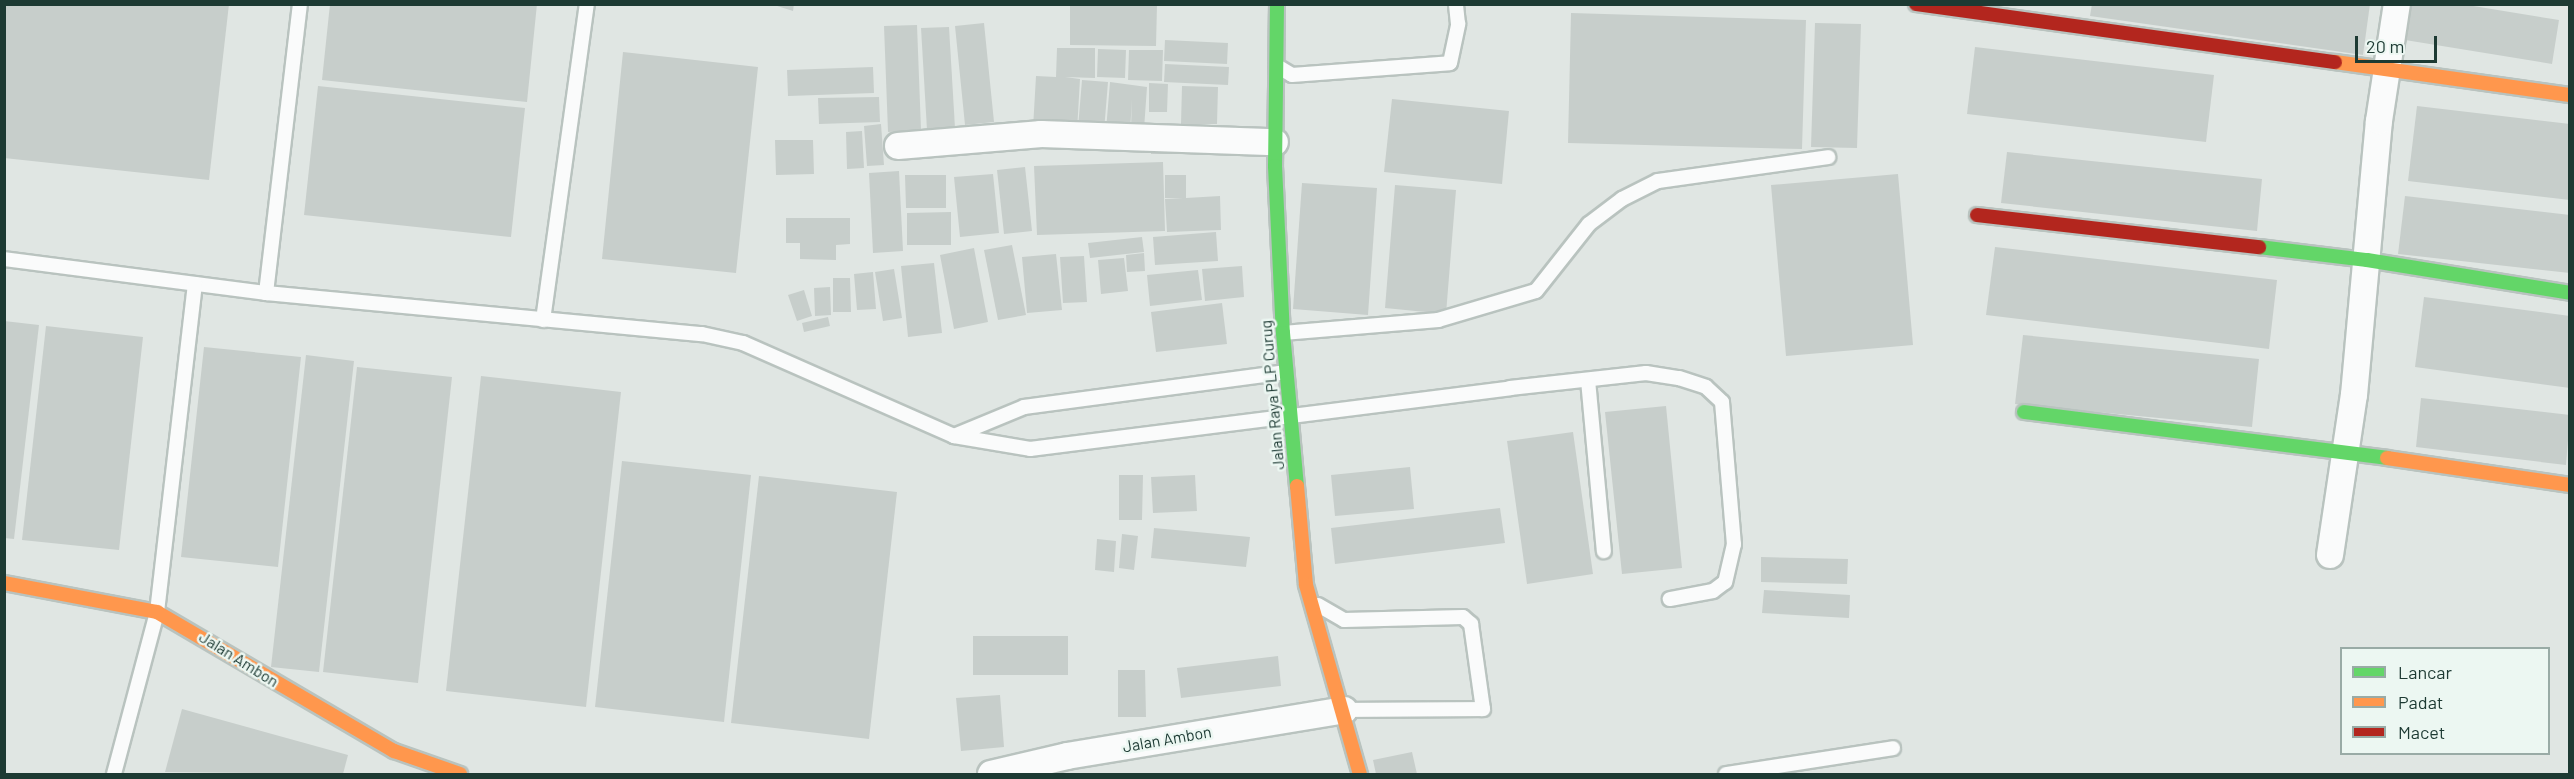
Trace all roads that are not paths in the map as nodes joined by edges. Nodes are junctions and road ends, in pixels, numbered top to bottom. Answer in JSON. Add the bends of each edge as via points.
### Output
{"nodes":[{"id":1,"x":300,"y":4,"type":"edge"},
{"id":2,"x":586,"y":4,"type":"edge"},
{"id":3,"x":1277,"y":4,"type":"edge"},
{"id":4,"x":1456,"y":4,"type":"edge"},
{"id":5,"x":1916,"y":4,"type":"edge"},
{"id":6,"x":2397,"y":4,"type":"edge"},
{"id":7,"x":1275,"y":65,"type":"junction"},
{"id":8,"x":2387,"y":70,"type":"junction"},
{"id":9,"x":2570,"y":95,"type":"edge"},
{"id":10,"x":1275,"y":142,"type":"junction"},
{"id":11,"x":898,"y":146,"type":"dead end"},
{"id":12,"x":1828,"y":157,"type":"dead end"},
{"id":13,"x":1977,"y":215,"type":"dead end"},
{"id":14,"x":4,"y":259,"type":"edge"},
{"id":15,"x":2367,"y":260,"type":"junction"},
{"id":16,"x":195,"y":284,"type":"junction"},
{"id":17,"x":266,"y":293,"type":"junction"},
{"id":18,"x":2570,"y":293,"type":"edge"},
{"id":19,"x":543,"y":320,"type":"junction"},
{"id":20,"x":1283,"y":333,"type":"junction"},
{"id":21,"x":1285,"y":372,"type":"junction"},
{"id":22,"x":1588,"y":380,"type":"junction"},
{"id":23,"x":2024,"y":412,"type":"dead end"},
{"id":24,"x":1290,"y":416,"type":"junction"},
{"id":25,"x":954,"y":436,"type":"junction"},
{"id":26,"x":2345,"y":452,"type":"junction"},
{"id":27,"x":2570,"y":485,"type":"edge"},
{"id":28,"x":1604,"y":551,"type":"dead end"},
{"id":29,"x":2330,"y":555,"type":"dead end"},
{"id":30,"x":4,"y":583,"type":"edge"},
{"id":31,"x":1670,"y":599,"type":"dead end"},
{"id":32,"x":1311,"y":600,"type":"junction"},
{"id":33,"x":157,"y":612,"type":"junction"},
{"id":34,"x":1344,"y":710,"type":"junction"},
{"id":35,"x":1893,"y":748,"type":"dead end"},
{"id":36,"x":114,"y":774,"type":"edge"},
{"id":37,"x":460,"y":774,"type":"edge"},
{"id":38,"x":991,"y":774,"type":"edge"},
{"id":39,"x":1360,"y":774,"type":"edge"},
{"id":40,"x":1726,"y":774,"type":"edge"}],
"edges":[{"from":1,"to":17,"type":"lane"},
{"from":2,"to":19,"type":"lane"},
{"from":3,"to":7,"type":"street","name":"Jalan Raya PLP Curug"},
{"from":4,"to":7,"type":"lane","via":[[1458,24],[1450,63],[1292,75]]},
{"from":5,"to":8,"type":"street"},
{"from":6,"to":8,"type":"street"},
{"from":7,"to":10,"type":"street","name":"Jalan Raya PLP Curug"},
{"from":8,"to":9,"type":"street"},
{"from":8,"to":15,"type":"street"},
{"from":10,"to":11,"type":"street","via":[[1041,134]]},
{"from":10,"to":20,"type":"street","name":"Jalan Raya PLP Curug"},
{"from":12,"to":20,"type":"lane","via":[[1658,182],[1622,199],[1589,224],[1536,291],[1438,320]]},
{"from":13,"to":15,"type":"street"},
{"from":14,"to":16,"type":"lane"},
{"from":15,"to":18,"type":"street"},
{"from":15,"to":26,"type":"street","via":[[2355,395]]},
{"from":16,"to":17,"type":"lane"},
{"from":16,"to":33,"type":"lane"},
{"from":17,"to":19,"type":"lane"},
{"from":19,"to":25,"type":"lane","via":[[702,334],[744,343]]},
{"from":20,"to":21,"type":"street","name":"Jalan Raya PLP Curug"},
{"from":21,"to":24,"type":"street","name":"Jalan Raya PLP Curug"},
{"from":21,"to":25,"type":"lane","via":[[1024,407]]},
{"from":22,"to":24,"type":"lane"},
{"from":22,"to":28,"type":"lane"},
{"from":22,"to":31,"type":"lane","via":[[1646,374],[1679,378],[1707,387],[1722,402],[1734,544],[1731,570],[1725,582],[1713,591]]},
{"from":23,"to":26,"type":"street"},
{"from":24,"to":25,"type":"lane","via":[[1030,449]]},
{"from":24,"to":32,"type":"street","name":"Jalan Raya PLP Curug"},
{"from":26,"to":27,"type":"street"},
{"from":26,"to":29,"type":"street"},
{"from":30,"to":33,"type":"street","name":"Jalan Ambon"},
{"from":32,"to":34,"type":"street","name":"Jalan Raya PLP Curug"},
{"from":32,"to":34,"type":"lane","via":[[1344,620],[1463,617],[1471,624],[1483,710]]},
{"from":33,"to":36,"type":"lane"},
{"from":33,"to":37,"type":"street","name":"Jalan Ambon","via":[[373,740]]},
{"from":34,"to":38,"type":"street","name":"Jalan Ambon","via":[[1067,756]]},
{"from":34,"to":39,"type":"street","name":"Jalan Raya PLP Curug"},
{"from":35,"to":40,"type":"lane"}]}
